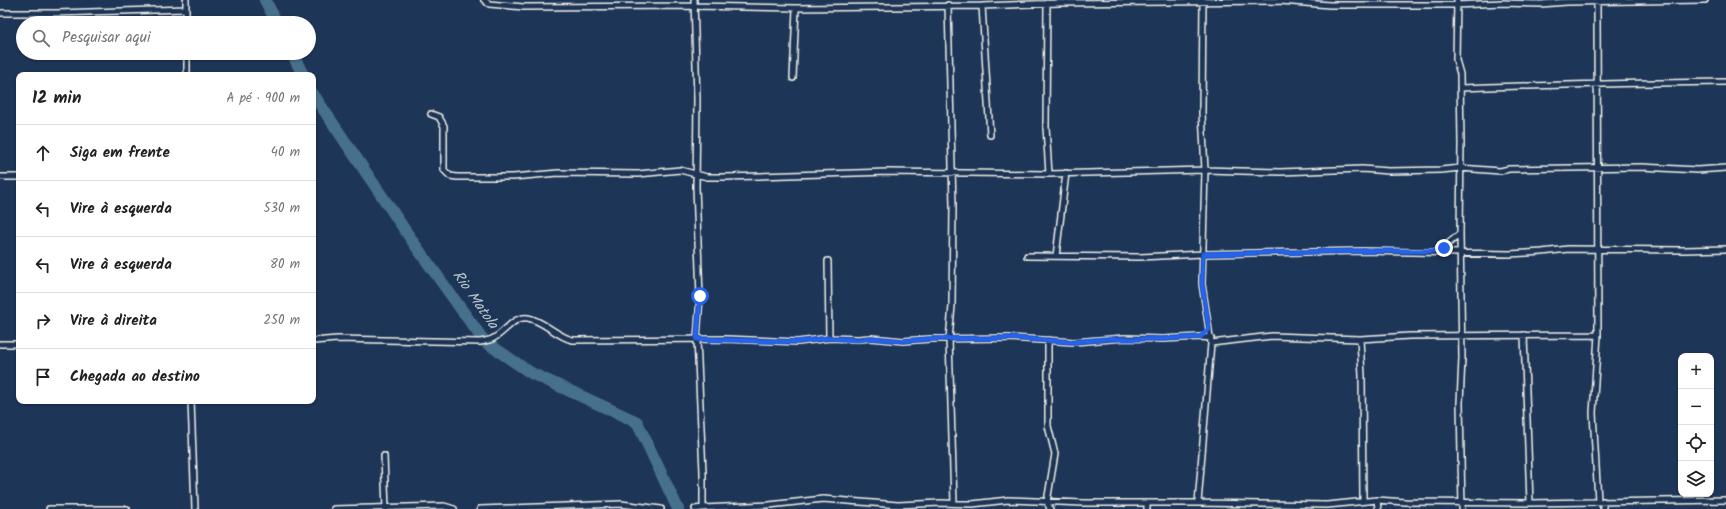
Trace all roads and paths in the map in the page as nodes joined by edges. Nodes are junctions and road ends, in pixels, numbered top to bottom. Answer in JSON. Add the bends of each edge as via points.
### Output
{"nodes":[{"id":1,"x":186,"y":0,"type":"edge"},
{"id":2,"x":484,"y":0,"type":"edge"},
{"id":3,"x":902,"y":0,"type":"edge"},
{"id":4,"x":1705,"y":0,"type":"edge"},
{"id":5,"x":1203,"y":1,"type":"edge"},
{"id":6,"x":1597,"y":2,"type":"junction"},
{"id":7,"x":694,"y":3,"type":"edge"},
{"id":8,"x":1047,"y":3,"type":"junction"},
{"id":9,"x":1457,"y":3,"type":"edge"},
{"id":10,"x":950,"y":4,"type":"edge"},
{"id":11,"x":901,"y":6,"type":"junction"},
{"id":12,"x":982,"y":6,"type":"junction"},
{"id":13,"x":796,"y":8,"type":"junction"},
{"id":14,"x":186,"y":9,"type":"junction"},
{"id":15,"x":0,"y":13,"type":"edge"},
{"id":16,"x":186,"y":16,"type":"edge"},
{"id":17,"x":187,"y":60,"type":"edge"},
{"id":18,"x":187,"y":72,"type":"edge"},
{"id":19,"x":793,"y":78,"type":"dead end"},
{"id":20,"x":1726,"y":82,"type":"edge"},
{"id":21,"x":1599,"y":83,"type":"junction"},
{"id":22,"x":1460,"y":88,"type":"junction"},
{"id":23,"x":431,"y":114,"type":"dead end"},
{"id":24,"x":990,"y":135,"type":"dead end"},
{"id":25,"x":1598,"y":167,"type":"junction"},
{"id":26,"x":1460,"y":168,"type":"junction"},
{"id":27,"x":1726,"y":168,"type":"edge"},
{"id":28,"x":1205,"y":170,"type":"junction"},
{"id":29,"x":951,"y":172,"type":"junction"},
{"id":30,"x":1066,"y":172,"type":"junction"},
{"id":31,"x":696,"y":174,"type":"junction"},
{"id":32,"x":1049,"y":174,"type":"junction"},
{"id":33,"x":0,"y":177,"type":"edge"},
{"id":34,"x":16,"y":177,"type":"edge"},
{"id":35,"x":1460,"y":234,"type":"junction"},
{"id":36,"x":1726,"y":248,"type":"edge"},
{"id":37,"x":1598,"y":249,"type":"junction"},
{"id":38,"x":1438,"y":251,"type":"junction"},
{"id":39,"x":1460,"y":253,"type":"junction"},
{"id":40,"x":1203,"y":254,"type":"junction"},
{"id":41,"x":1027,"y":256,"type":"dead end"},
{"id":42,"x":1056,"y":256,"type":"junction"},
{"id":43,"x":828,"y":261,"type":"dead end"},
{"id":44,"x":1209,"y":329,"type":"junction"},
{"id":45,"x":1524,"y":335,"type":"junction"},
{"id":46,"x":1598,"y":335,"type":"junction"},
{"id":47,"x":1461,"y":336,"type":"junction"},
{"id":48,"x":1200,"y":337,"type":"junction"},
{"id":49,"x":829,"y":338,"type":"junction"},
{"id":50,"x":697,"y":339,"type":"junction"},
{"id":51,"x":949,"y":339,"type":"junction"},
{"id":52,"x":1360,"y":339,"type":"junction"},
{"id":53,"x":1048,"y":340,"type":"junction"},
{"id":54,"x":316,"y":341,"type":"edge"},
{"id":55,"x":1211,"y":341,"type":"junction"},
{"id":56,"x":0,"y":344,"type":"edge"},
{"id":57,"x":16,"y":344,"type":"edge"},
{"id":58,"x":191,"y":404,"type":"edge"},
{"id":59,"x":384,"y":456,"type":"dead end"},
{"id":60,"x":1377,"y":500,"type":"junction"},
{"id":61,"x":1726,"y":500,"type":"edge"},
{"id":62,"x":1363,"y":501,"type":"junction"},
{"id":63,"x":1600,"y":501,"type":"junction"},
{"id":64,"x":1047,"y":502,"type":"junction"},
{"id":65,"x":954,"y":503,"type":"junction"},
{"id":66,"x":1198,"y":503,"type":"junction"},
{"id":67,"x":1462,"y":503,"type":"junction"},
{"id":68,"x":1530,"y":503,"type":"junction"},
{"id":69,"x":1112,"y":506,"type":"edge"},
{"id":70,"x":1147,"y":506,"type":"edge"},
{"id":71,"x":1308,"y":506,"type":"edge"},
{"id":72,"x":898,"y":507,"type":"edge"},
{"id":73,"x":386,"y":508,"type":"edge"},
{"id":74,"x":643,"y":508,"type":"edge"},
{"id":75,"x":703,"y":508,"type":"edge"},
{"id":76,"x":49,"y":509,"type":"edge"},
{"id":77,"x":70,"y":509,"type":"edge"},
{"id":78,"x":127,"y":509,"type":"edge"},
{"id":79,"x":196,"y":509,"type":"edge"},
{"id":80,"x":334,"y":509,"type":"edge"},
{"id":81,"x":454,"y":509,"type":"edge"},
{"id":82,"x":480,"y":509,"type":"edge"},
{"id":83,"x":661,"y":509,"type":"edge"},
{"id":84,"x":695,"y":509,"type":"edge"},
{"id":85,"x":1050,"y":509,"type":"edge"},
{"id":86,"x":1378,"y":509,"type":"edge"},
{"id":87,"x":1462,"y":509,"type":"edge"},
{"id":88,"x":1603,"y":509,"type":"edge"}],
"edges":[{"from":1,"to":14,"type":"street"},
{"from":2,"to":7,"type":"street","via":[[489,4],[524,7]]},
{"from":3,"to":11,"type":"street"},
{"from":4,"to":6,"type":"street"},
{"from":5,"to":8,"type":"street"},
{"from":5,"to":9,"type":"street","via":[[1280,1],[1330,5]]},
{"from":5,"to":28,"type":"street","via":[[1202,113]]},
{"from":6,"to":9,"type":"street"},
{"from":6,"to":21,"type":"street"},
{"from":7,"to":13,"type":"street"},
{"from":7,"to":31,"type":"street"},
{"from":8,"to":12,"type":"street"},
{"from":8,"to":32,"type":"street","via":[[1046,127]]},
{"from":9,"to":22,"type":"street","via":[[1456,60]]},
{"from":10,"to":11,"type":"street"},
{"from":10,"to":12,"type":"street"},
{"from":10,"to":29,"type":"street"},
{"from":11,"to":13,"type":"street"},
{"from":12,"to":24,"type":"street"},
{"from":13,"to":19,"type":"street"},
{"from":14,"to":15,"type":"street"},
{"from":14,"to":16,"type":"street"},
{"from":17,"to":18,"type":"street"},
{"from":20,"to":21,"type":"street"},
{"from":21,"to":22,"type":"street"},
{"from":21,"to":25,"type":"street"},
{"from":22,"to":26,"type":"street"},
{"from":23,"to":31,"type":"street","via":[[439,117],[444,126],[444,170],[450,176],[638,174],[680,170]]},
{"from":25,"to":26,"type":"street","via":[[1500,171]]},
{"from":25,"to":27,"type":"street","via":[[1697,170]]},
{"from":25,"to":37,"type":"street"},
{"from":26,"to":28,"type":"street","via":[[1280,172]]},
{"from":26,"to":35,"type":"street"},
{"from":28,"to":30,"type":"street"},
{"from":28,"to":40,"type":"street"},
{"from":29,"to":31,"type":"street","via":[[726,177]]},
{"from":29,"to":32,"type":"street"},
{"from":29,"to":51,"type":"street","via":[[952,306]]},
{"from":30,"to":32,"type":"street"},
{"from":30,"to":42,"type":"street"},
{"from":31,"to":50,"type":"street","via":[[700,296]]},
{"from":33,"to":34,"type":"street"},
{"from":35,"to":38,"type":"street"},
{"from":35,"to":39,"type":"street"},
{"from":36,"to":37,"type":"street"},
{"from":37,"to":39,"type":"street","via":[[1509,254]]},
{"from":37,"to":46,"type":"street"},
{"from":38,"to":39,"type":"street"},
{"from":38,"to":40,"type":"street"},
{"from":39,"to":47,"type":"street"},
{"from":40,"to":42,"type":"street","via":[[1140,257]]},
{"from":40,"to":44,"type":"street","via":[[1202,284]]},
{"from":41,"to":42,"type":"street"},
{"from":43,"to":49,"type":"street"},
{"from":44,"to":48,"type":"street"},
{"from":44,"to":55,"type":"street"},
{"from":45,"to":46,"type":"street"},
{"from":45,"to":47,"type":"street"},
{"from":45,"to":68,"type":"street"},
{"from":46,"to":63,"type":"street","via":[[1593,413]]},
{"from":47,"to":52,"type":"street"},
{"from":47,"to":67,"type":"street"},
{"from":48,"to":53,"type":"street","via":[[1074,342]]},
{"from":48,"to":55,"type":"street"},
{"from":49,"to":50,"type":"street","via":[[798,342]]},
{"from":49,"to":51,"type":"street","via":[[903,341]]},
{"from":50,"to":54,"type":"street","via":[[572,340],[525,317],[517,319],[493,339],[480,342]]},
{"from":50,"to":75,"type":"street"},
{"from":51,"to":53,"type":"street"},
{"from":51,"to":65,"type":"street"},
{"from":52,"to":55,"type":"street","via":[[1272,336]]},
{"from":52,"to":62,"type":"street"},
{"from":53,"to":64,"type":"street","via":[[1048,426],[1055,454]]},
{"from":55,"to":66,"type":"street"},
{"from":56,"to":57,"type":"street"},
{"from":58,"to":79,"type":"street"},
{"from":59,"to":73,"type":"street"},
{"from":60,"to":62,"type":"street"},
{"from":60,"to":67,"type":"street"},
{"from":60,"to":86,"type":"street"},
{"from":61,"to":63,"type":"street"},
{"from":62,"to":71,"type":"street"},
{"from":63,"to":68,"type":"street"},
{"from":63,"to":88,"type":"street"},
{"from":64,"to":65,"type":"street","via":[[1008,500]]},
{"from":64,"to":69,"type":"street"},
{"from":64,"to":85,"type":"street"},
{"from":65,"to":72,"type":"street"},
{"from":66,"to":70,"type":"street"},
{"from":66,"to":71,"type":"street"},
{"from":67,"to":68,"type":"street"},
{"from":67,"to":87,"type":"street"},
{"from":69,"to":70,"type":"street"},
{"from":72,"to":75,"type":"street","via":[[823,499]]},
{"from":73,"to":80,"type":"street"},
{"from":73,"to":81,"type":"street","via":[[444,506]]},
{"from":74,"to":82,"type":"street","via":[[621,504],[591,504]]},
{"from":74,"to":83,"type":"street"},
{"from":75,"to":84,"type":"street"},
{"from":76,"to":77,"type":"street"},
{"from":77,"to":78,"type":"street"}]}
